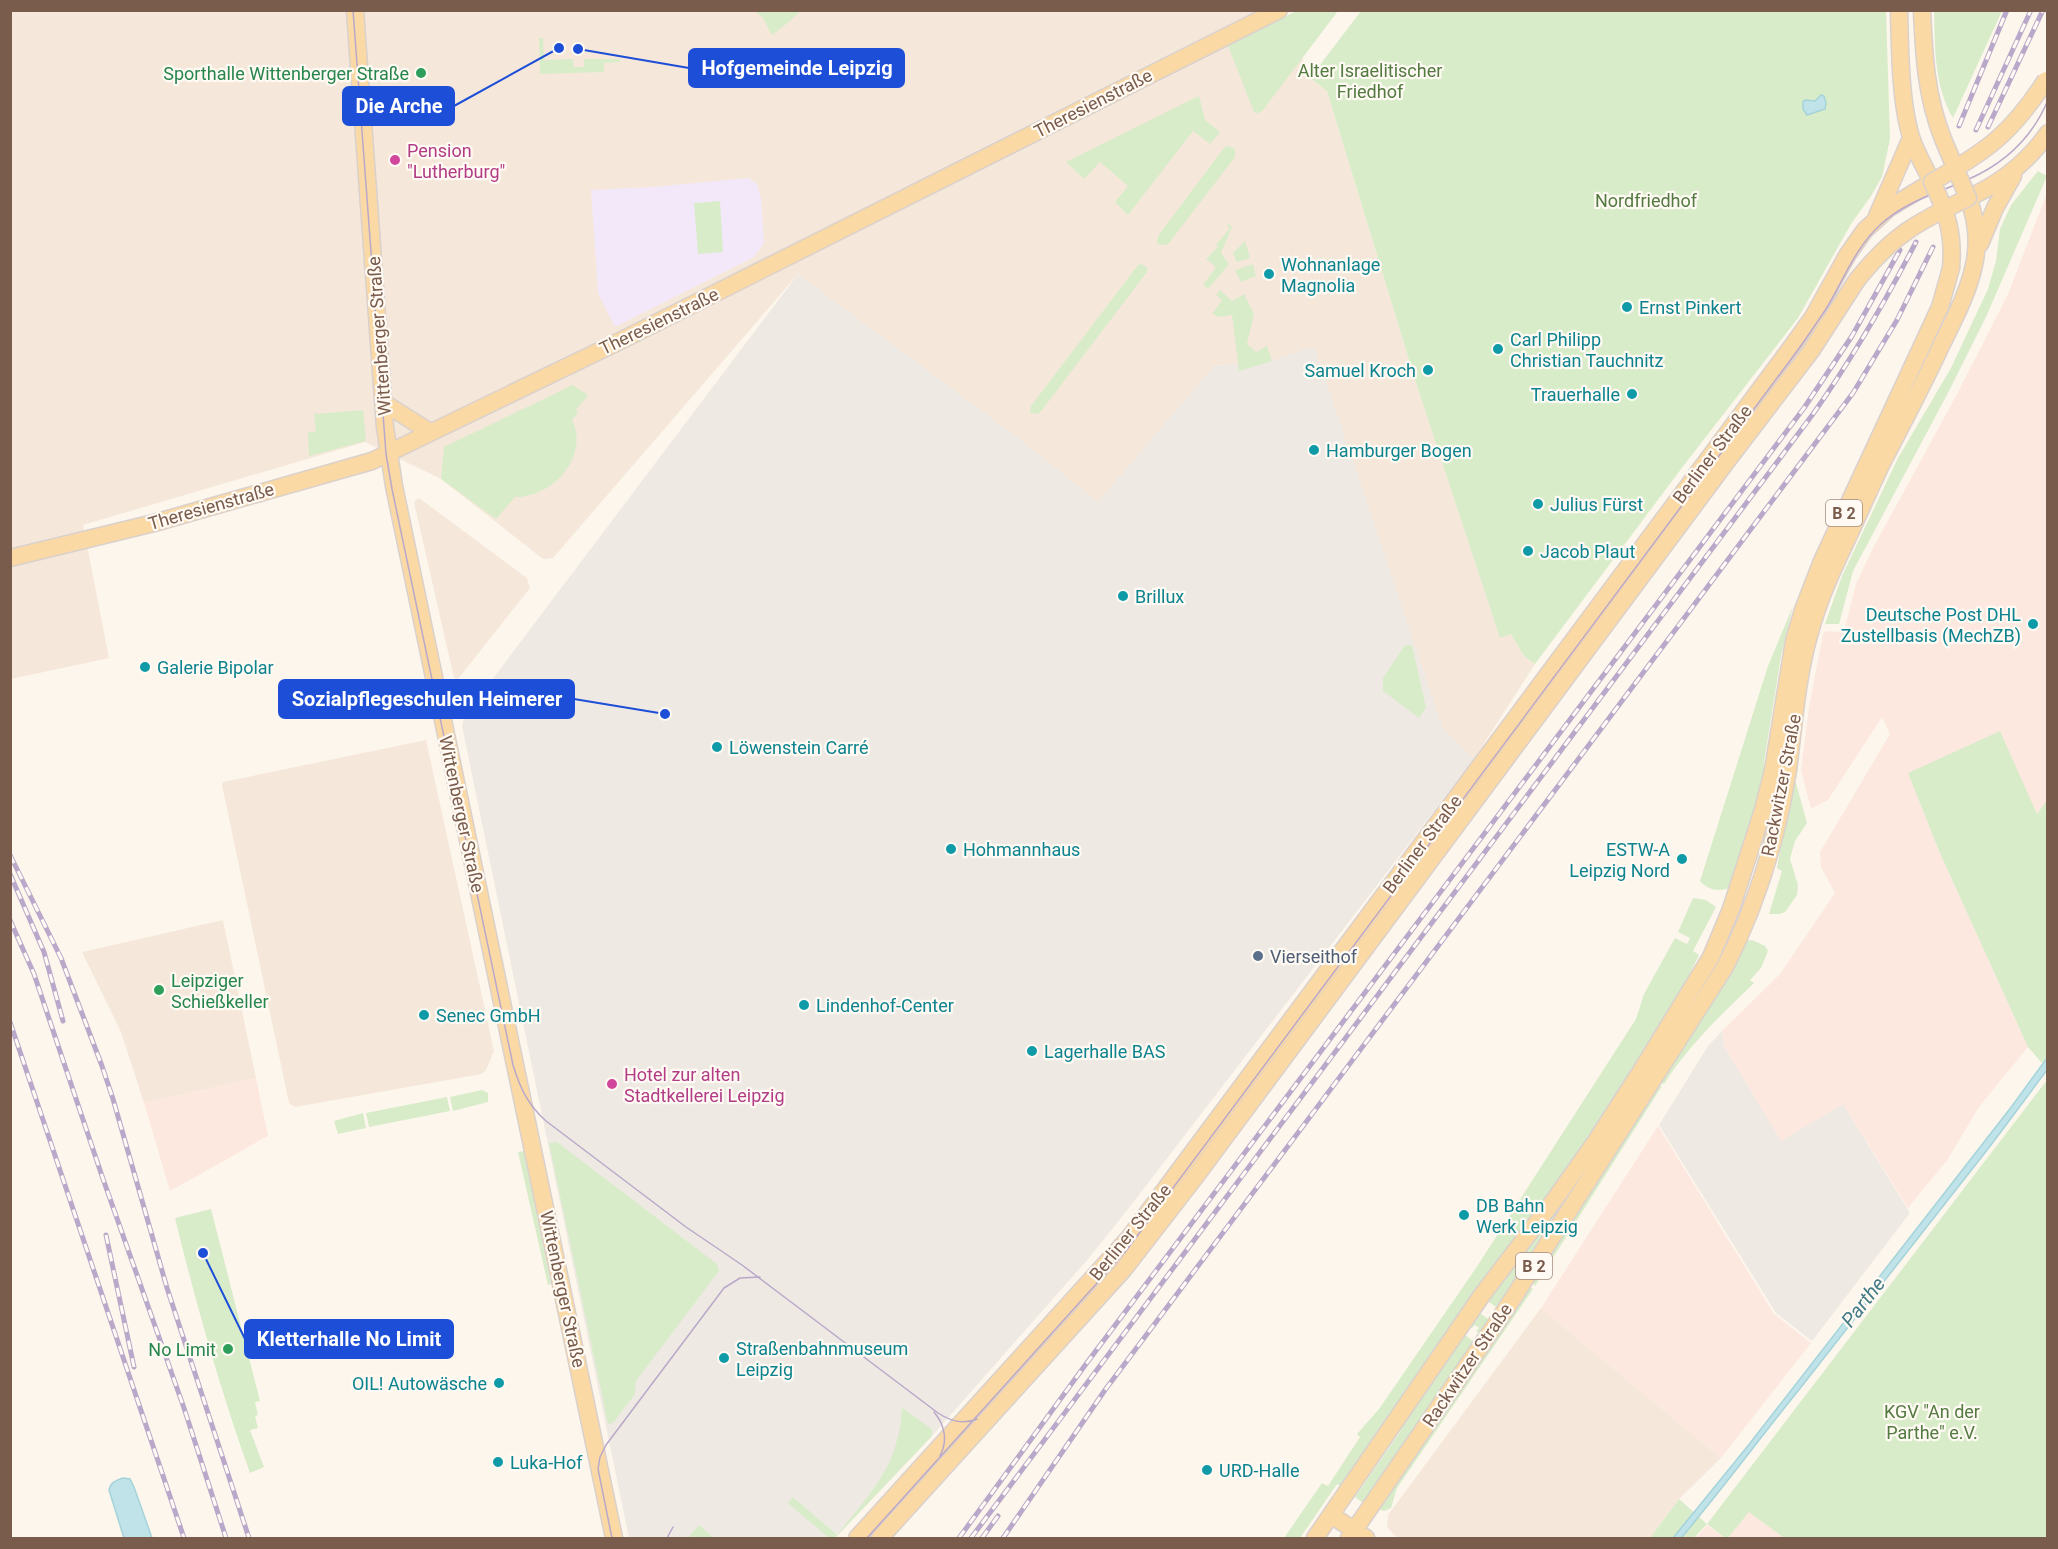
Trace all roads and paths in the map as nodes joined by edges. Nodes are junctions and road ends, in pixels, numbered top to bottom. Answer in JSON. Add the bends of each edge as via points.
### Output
{"nodes":[{"id":1,"x":356,"y":10,"type":"edge"},
{"id":2,"x":1279,"y":10,"type":"edge"},
{"id":3,"x":1899,"y":10,"type":"edge"},
{"id":4,"x":1922,"y":10,"type":"edge"},
{"id":5,"x":2047,"y":78,"type":"edge"},
{"id":6,"x":2048,"y":133,"type":"edge"},
{"id":7,"x":1911,"y":138,"type":"junction"},
{"id":8,"x":1956,"y":168,"type":"junction"},
{"id":9,"x":2018,"y":168,"type":"junction"},
{"id":10,"x":1932,"y":182,"type":"junction"},
{"id":11,"x":1968,"y":198,"type":"junction"},
{"id":12,"x":1944,"y":209,"type":"junction"},
{"id":13,"x":1875,"y":220,"type":"junction"},
{"id":14,"x":1975,"y":259,"type":"junction"},
{"id":15,"x":384,"y":403,"type":"junction"},
{"id":16,"x":430,"y":432,"type":"junction"},
{"id":17,"x":388,"y":453,"type":"junction"},
{"id":18,"x":10,"y":558,"type":"edge"},
{"id":19,"x":1331,"y":1515,"type":"junction"},
{"id":20,"x":1356,"y":1536,"type":"edge"},
{"id":21,"x":614,"y":1539,"type":"edge"},
{"id":22,"x":857,"y":1539,"type":"edge"},
{"id":23,"x":880,"y":1539,"type":"edge"},
{"id":24,"x":1315,"y":1539,"type":"edge"}],
"edges":[{"from":1,"to":15,"type":"main road","name":"Wittenberger Straße"},
{"from":2,"to":16,"type":"main road","name":"Theresienstraße","via":[[622,340]]},
{"from":3,"to":7,"type":"main road","number":"B 2"},
{"from":4,"to":8,"type":"main road","number":"B 2","bridge":true,"via":[[1926,82],[1937,124]]},
{"from":5,"to":8,"type":"main road","name":"Berliner Straße","bridge":true,"via":[[2019,119],[1994,144]]},
{"from":6,"to":9,"type":"main road"},
{"from":7,"to":10,"type":"main road","number":"B 2"},
{"from":7,"to":13,"type":"main road"},
{"from":8,"to":10,"type":"main road","name":"Berliner Straße","bridge":true},
{"from":8,"to":11,"type":"main road","name":"Rackwitzer Straße","number":"B 2","bridge":true},
{"from":9,"to":11,"type":"main road","name":"Berliner Straße"},
{"from":9,"to":14,"type":"main road","via":[[1997,203]]},
{"from":10,"to":12,"type":"main road","number":"B 2","bridge":true},
{"from":10,"to":13,"type":"main road","name":"Berliner Straße"},
{"from":11,"to":12,"type":"main road","name":"Berliner Straße","bridge":true},
{"from":11,"to":14,"type":"main road","name":"Rackwitzer Straße","number":"B 2","via":[[1976,228]]},
{"from":12,"to":19,"type":"main road","name":"Rackwitzer Straße","number":"B 2","bridge":true,"via":[[1952,240],[1951,268],[1940,307],[1803,610],[1762,810],[1735,900],[1711,957],[1596,1141],[1482,1295]]},
{"from":12,"to":23,"type":"main road","name":"Berliner Straße","bridge":true,"via":[[1893,241],[1857,280],[1811,351],[1124,1269]]},
{"from":13,"to":22,"type":"main road","name":"Berliner Straße","via":[[1856,242],[1793,345],[1129,1238]]},
{"from":14,"to":20,"type":"main road","name":"Rackwitzer Straße","number":"B 2","via":[[1967,290],[1875,477],[1815,614],[1805,652],[1777,825],[1740,938],[1542,1254]]},
{"from":15,"to":16,"type":"main road"},
{"from":15,"to":17,"type":"main road","name":"Wittenberger Straße"},
{"from":16,"to":17,"type":"main road","name":"Theresienstraße"},
{"from":17,"to":18,"type":"main road","name":"Theresienstraße","via":[[372,461],[195,511]]},
{"from":17,"to":21,"type":"main road","name":"Wittenberger Straße"},
{"from":19,"to":20,"type":"main road"},
{"from":19,"to":24,"type":"main road","name":"Rackwitzer Straße","number":"B 2"}]}
